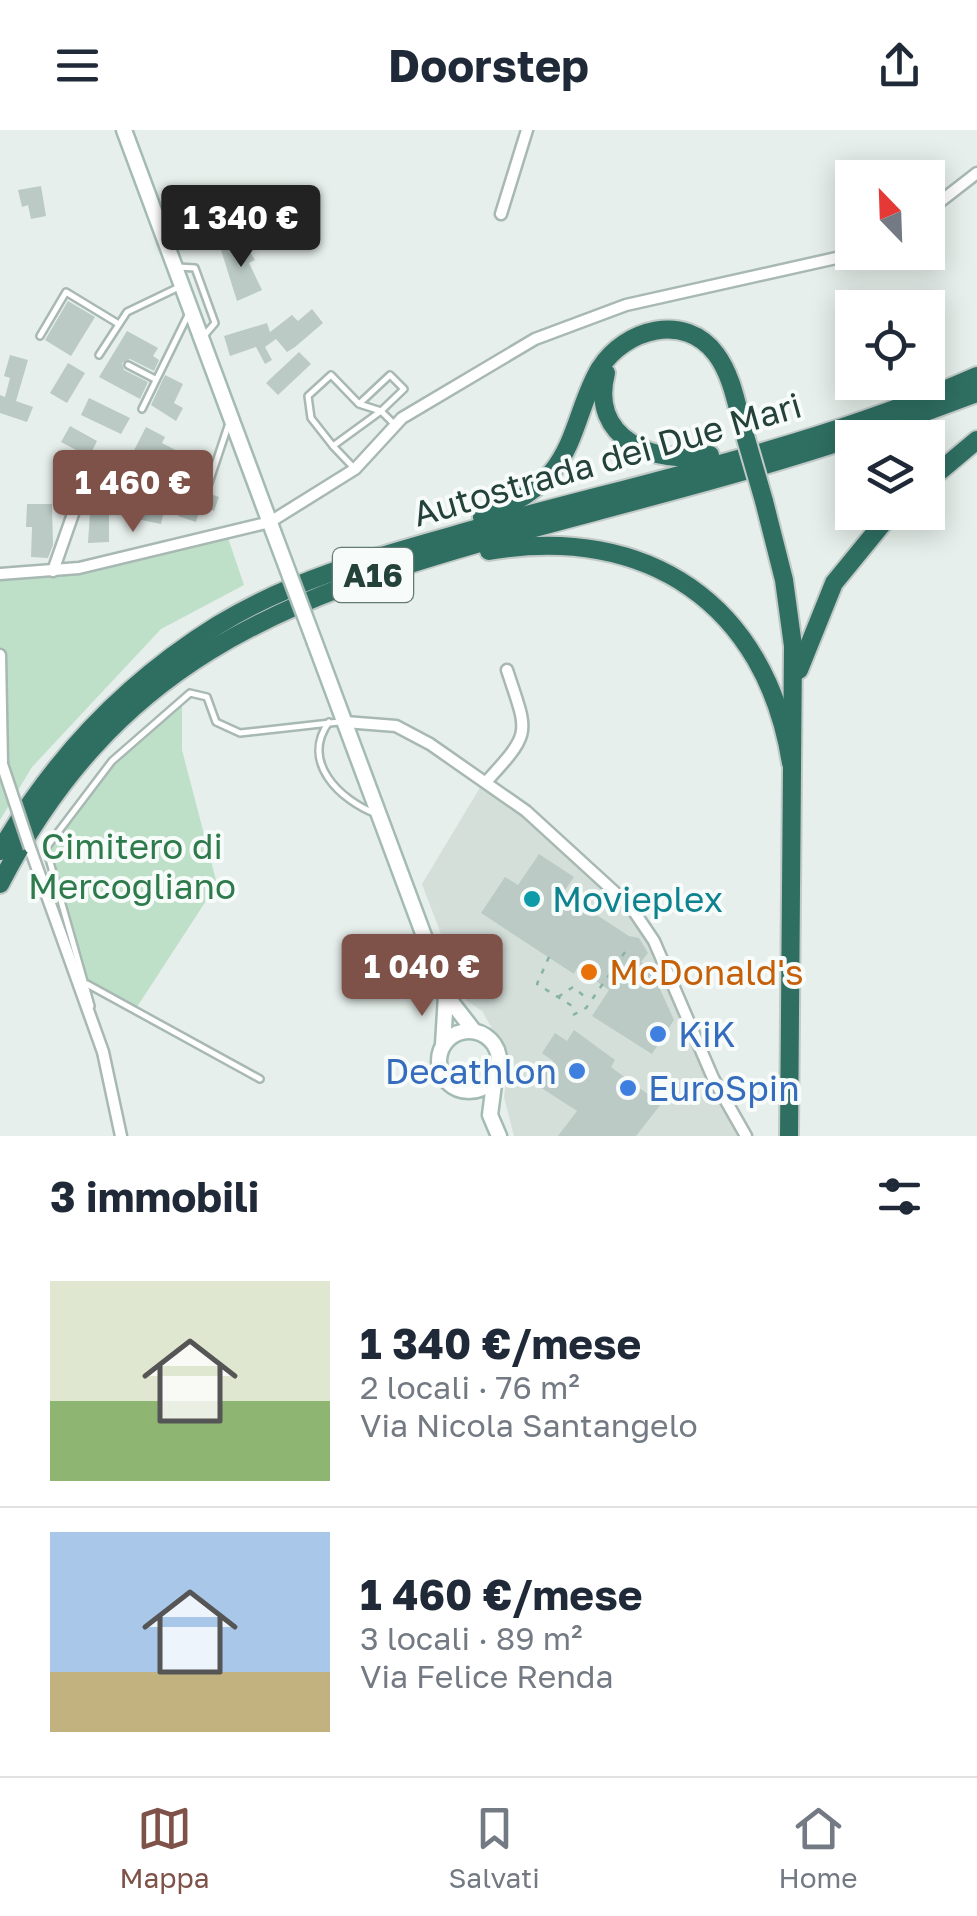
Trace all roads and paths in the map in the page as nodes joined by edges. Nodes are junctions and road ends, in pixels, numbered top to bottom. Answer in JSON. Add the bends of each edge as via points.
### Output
{"nodes":[{"id":1,"x":124,"y":130,"type":"edge"},
{"id":2,"x":527,"y":130,"type":"edge"},
{"id":3,"x":977,"y":173,"type":"edge"},
{"id":4,"x":945,"y":198,"type":"edge"},
{"id":5,"x":501,"y":214,"type":"dead end"},
{"id":6,"x":835,"y":258,"type":"edge"},
{"id":7,"x":174,"y":267,"type":"junction"},
{"id":8,"x":181,"y":286,"type":"junction"},
{"id":9,"x":190,"y":309,"type":"junction"},
{"id":10,"x":117,"y":323,"type":"junction"},
{"id":11,"x":40,"y":336,"type":"dead end"},
{"id":12,"x":202,"y":339,"type":"junction"},
{"id":13,"x":617,"y":350,"type":"junction"},
{"id":14,"x":100,"y":354,"type":"dead end"},
{"id":15,"x":128,"y":365,"type":"dead end"},
{"id":16,"x":977,"y":376,"type":"edge"},
{"id":17,"x":156,"y":379,"type":"junction"},
{"id":18,"x":977,"y":392,"type":"edge"},
{"id":19,"x":359,"y":404,"type":"junction"},
{"id":20,"x":142,"y":409,"type":"dead end"},
{"id":21,"x":380,"y":411,"type":"junction"},
{"id":22,"x":231,"y":418,"type":"junction"},
{"id":23,"x":902,"y":420,"type":"edge"},
{"id":24,"x":395,"y":426,"type":"junction"},
{"id":25,"x":977,"y":440,"type":"edge"},
{"id":26,"x":835,"y":443,"type":"edge"},
{"id":27,"x":333,"y":446,"type":"junction"},
{"id":28,"x":945,"y":467,"type":"edge"},
{"id":29,"x":356,"y":469,"type":"junction"},
{"id":30,"x":88,"y":470,"type":"dead end"},
{"id":31,"x":207,"y":489,"type":"dead end"},
{"id":32,"x":271,"y":526,"type":"junction"},
{"id":33,"x":877,"y":530,"type":"edge"},
{"id":34,"x":53,"y":571,"type":"junction"},
{"id":35,"x":0,"y":574,"type":"edge"},
{"id":36,"x":258,"y":620,"type":"junction"},
{"id":37,"x":0,"y":654,"type":"edge"},
{"id":38,"x":170,"y":657,"type":"junction"},
{"id":39,"x":506,"y":670,"type":"dead end"},
{"id":40,"x":793,"y":690,"type":"junction"},
{"id":41,"x":337,"y":722,"type":"junction"},
{"id":42,"x":1,"y":756,"type":"edge"},
{"id":43,"x":791,"y":762,"type":"junction"},
{"id":44,"x":486,"y":782,"type":"junction"},
{"id":45,"x":379,"y":814,"type":"junction"},
{"id":46,"x":0,"y":851,"type":"edge"},
{"id":47,"x":0,"y":884,"type":"edge"},
{"id":48,"x":625,"y":952,"type":"dead end"},
{"id":49,"x":549,"y":957,"type":"dead end"},
{"id":50,"x":86,"y":984,"type":"junction"},
{"id":51,"x":446,"y":995,"type":"junction"},
{"id":52,"x":584,"y":996,"type":"dead end"},
{"id":53,"x":557,"y":998,"type":"junction"},
{"id":54,"x":577,"y":1009,"type":"junction"},
{"id":55,"x":574,"y":1015,"type":"dead end"},
{"id":56,"x":474,"y":1031,"type":"junction"},
{"id":57,"x":443,"y":1045,"type":"junction"},
{"id":58,"x":103,"y":1052,"type":"junction"},
{"id":59,"x":495,"y":1076,"type":"junction"},
{"id":60,"x":260,"y":1079,"type":"dead end"},
{"id":61,"x":454,"y":1087,"type":"junction"},
{"id":62,"x":789,"y":1093,"type":"junction"},
{"id":63,"x":490,"y":1115,"type":"junction"},
{"id":64,"x":121,"y":1136,"type":"edge"},
{"id":65,"x":499,"y":1136,"type":"edge"},
{"id":66,"x":746,"y":1136,"type":"edge"},
{"id":67,"x":788,"y":1136,"type":"edge"},
{"id":68,"x":798,"y":1136,"type":"edge"}],
"edges":[{"from":1,"to":7,"type":"main road"},
{"from":2,"to":5,"type":"street"},
{"from":3,"to":4,"type":"street"},
{"from":6,"to":24,"type":"street","via":[[626,305],[535,339]]},
{"from":7,"to":8,"type":"main road"},
{"from":7,"to":12,"type":"lane","via":[[195,268],[216,322]]},
{"from":8,"to":9,"type":"main road"},
{"from":8,"to":10,"type":"lane","via":[[137,304]]},
{"from":9,"to":12,"type":"main road"},
{"from":9,"to":17,"type":"lane"},
{"from":10,"to":11,"type":"lane","via":[[66,292]]},
{"from":10,"to":14,"type":"lane"},
{"from":12,"to":22,"type":"main road"},
{"from":13,"to":16,"type":"highway","via":[[603,392],[610,423],[641,450],[675,458],[759,442]]},
{"from":13,"to":38,"type":"highway","via":[[600,370],[560,461],[532,490],[473,521],[276,586],[216,619]]},
{"from":13,"to":40,"type":"highway","bridge":true,"via":[[635,336],[675,329],[696,336],[722,362],[789,606]]},
{"from":15,"to":17,"type":"lane"},
{"from":16,"to":38,"type":"highway","name":"Autostrada dei Due Mari","number":"A16","via":[[842,426],[348,567],[252,606]]},
{"from":17,"to":20,"type":"lane"},
{"from":18,"to":23,"type":"highway","name":"Autostrada dei Due Mari","number":"A16"},
{"from":19,"to":21,"type":"lane"},
{"from":19,"to":21,"type":"lane","via":[[390,375],[404,389]]},
{"from":19,"to":27,"type":"lane","via":[[332,375],[308,396],[310,418]]},
{"from":21,"to":24,"type":"lane"},
{"from":21,"to":27,"type":"lane"},
{"from":22,"to":31,"type":"lane"},
{"from":22,"to":32,"type":"main road"},
{"from":24,"to":29,"type":"street"},
{"from":25,"to":28,"type":"highway"},
{"from":26,"to":36,"type":"highway","name":"Autostrada dei Due Mari","number":"A16","via":[[421,560]]},
{"from":27,"to":29,"type":"lane"},
{"from":29,"to":32,"type":"street"},
{"from":30,"to":34,"type":"street"},
{"from":32,"to":34,"type":"street"},
{"from":32,"to":41,"type":"main road","bridge":true,"via":[[316,643]]},
{"from":33,"to":40,"type":"highway","via":[[834,583]]},
{"from":34,"to":35,"type":"street"},
{"from":36,"to":43,"type":"highway","via":[[478,553],[555,546],[615,553],[680,579],[739,632],[773,689]]},
{"from":36,"to":47,"type":"highway","name":"Autostrada dei Due Mari","number":"A16","via":[[180,668],[111,728],[50,799]]},
{"from":37,"to":42,"type":"street"},
{"from":38,"to":46,"type":"highway","name":"Autostrada dei Due Mari","number":"A16","via":[[78,740]]},
{"from":39,"to":44,"type":"street","via":[[526,726],[520,746]]},
{"from":40,"to":43,"type":"highway"},
{"from":41,"to":44,"type":"street","via":[[396,726]]},
{"from":41,"to":45,"type":"main road"},
{"from":41,"to":45,"type":"lane","via":[[320,734],[320,765],[348,803]]},
{"from":41,"to":50,"type":"lane","via":[[240,733],[216,722],[207,697],[190,693],[112,761],[46,848]]},
{"from":42,"to":58,"type":"street","bridge":true},
{"from":43,"to":62,"type":"highway"},
{"from":44,"to":66,"type":"street","via":[[645,923]]},
{"from":45,"to":51,"type":"main road"},
{"from":48,"to":54,"type":"path","via":[[586,1008]]},
{"from":49,"to":53,"type":"path","via":[[536,982]]},
{"from":50,"to":58,"type":"lane"},
{"from":50,"to":60,"type":"lane"},
{"from":51,"to":56,"type":"main road"},
{"from":51,"to":57,"type":"main road"},
{"from":52,"to":53,"type":"path","via":[[573,986]]},
{"from":53,"to":54,"type":"path"},
{"from":54,"to":55,"type":"path"},
{"from":56,"to":57,"type":"main road","via":[[456,1033]]},
{"from":56,"to":59,"type":"main road","via":[[496,1048]]},
{"from":57,"to":61,"type":"main road","via":[[439,1065]]},
{"from":58,"to":64,"type":"street"},
{"from":59,"to":61,"type":"main road","via":[[472,1091]]},
{"from":59,"to":63,"type":"main road"},
{"from":61,"to":63,"type":"main road"},
{"from":62,"to":67,"type":"highway"},
{"from":62,"to":68,"type":"highway"},
{"from":63,"to":65,"type":"main road"}]}
